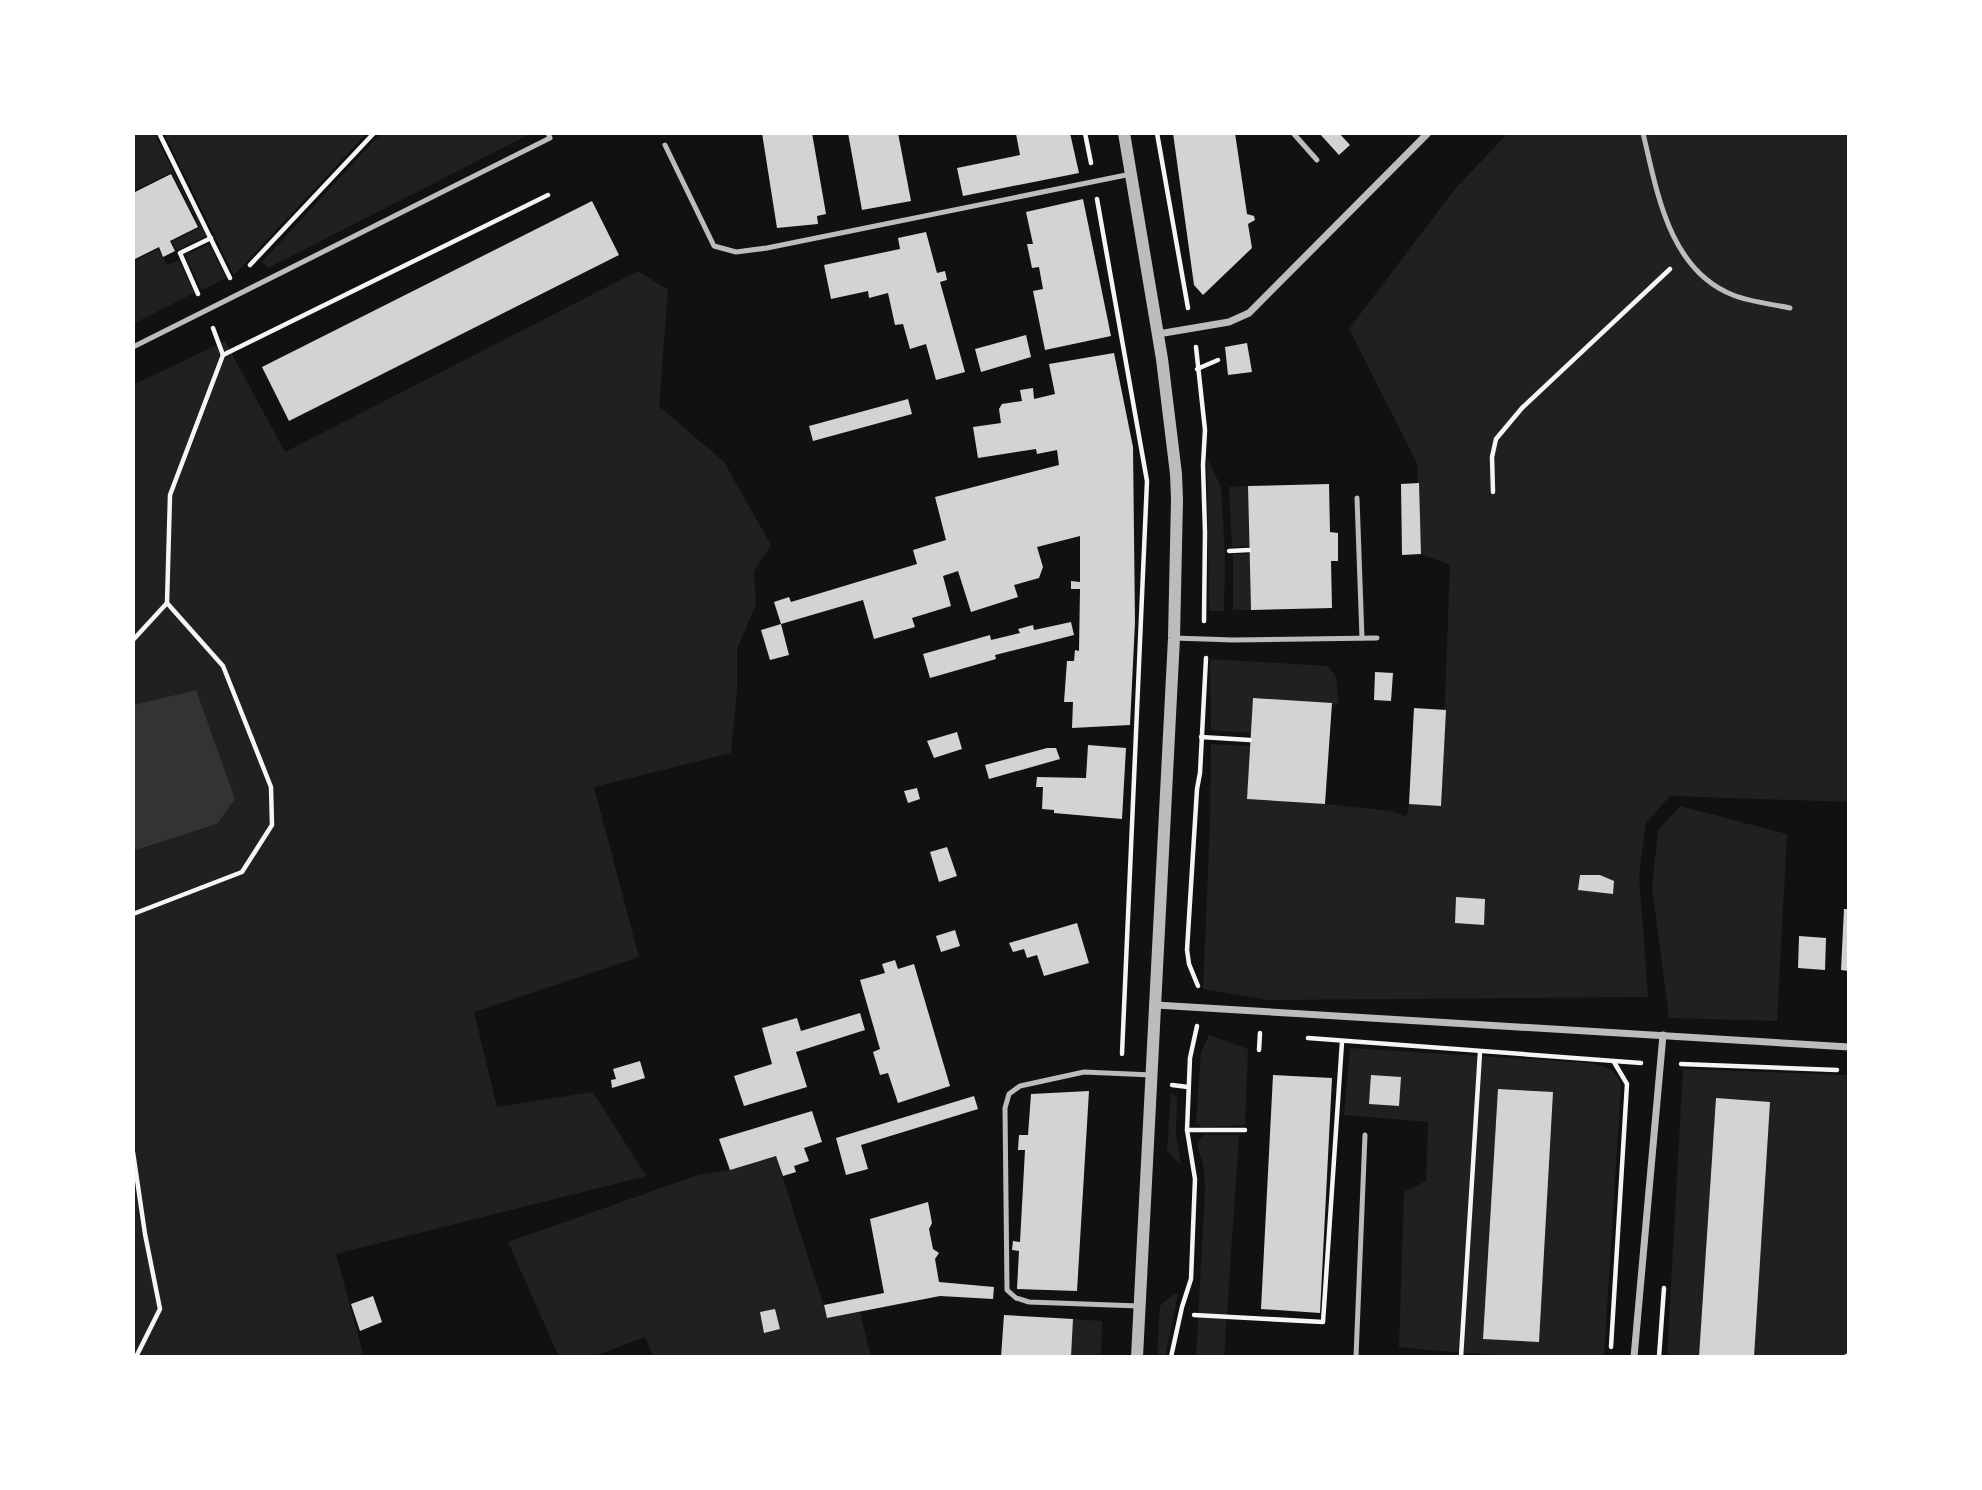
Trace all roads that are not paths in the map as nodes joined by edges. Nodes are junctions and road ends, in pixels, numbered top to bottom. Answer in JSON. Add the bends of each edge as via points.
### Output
{"nodes":[{"id":1,"x":548,"y":133,"type":"edge"},
{"id":2,"x":1124,"y":133,"type":"edge"},
{"id":3,"x":1293,"y":133,"type":"edge"},
{"id":4,"x":1428,"y":133,"type":"edge"},
{"id":5,"x":1643,"y":133,"type":"edge"},
{"id":6,"x":665,"y":145,"type":"dead end"},
{"id":7,"x":1317,"y":160,"type":"dead end"},
{"id":8,"x":1131,"y":174,"type":"junction"},
{"id":9,"x":1790,"y":308,"type":"dead end"},
{"id":10,"x":1158,"y":334,"type":"junction"},
{"id":11,"x":133,"y":347,"type":"edge"},
{"id":12,"x":1357,"y":498,"type":"dead end"},
{"id":13,"x":1174,"y":638,"type":"junction"},
{"id":14,"x":1363,"y":638,"type":"junction"},
{"id":15,"x":1377,"y":638,"type":"dead end"},
{"id":16,"x":1156,"y":1005,"type":"junction"},
{"id":17,"x":1663,"y":1035,"type":"junction"},
{"id":18,"x":1849,"y":1047,"type":"edge"},
{"id":19,"x":1152,"y":1075,"type":"junction"},
{"id":20,"x":1364,"y":1135,"type":"dead end"},
{"id":21,"x":1140,"y":1306,"type":"junction"},
{"id":22,"x":1137,"y":1357,"type":"edge"},
{"id":23,"x":1356,"y":1357,"type":"edge"},
{"id":24,"x":1634,"y":1357,"type":"edge"}],
"edges":[{"from":1,"to":11,"type":"lane","via":[[550,138]]},
{"from":2,"to":8,"type":"street"},
{"from":3,"to":7,"type":"lane"},
{"from":4,"to":10,"type":"street","via":[[1249,313],[1229,322]]},
{"from":5,"to":9,"type":"lane","via":[[1657,191],[1684,256],[1708,282],[1734,295]]},
{"from":6,"to":8,"type":"lane","via":[[714,246],[736,252]]},
{"from":8,"to":10,"type":"street"},
{"from":10,"to":13,"type":"street","via":[[1177,474]]},
{"from":12,"to":14,"type":"lane"},
{"from":13,"to":14,"type":"lane"},
{"from":13,"to":16,"type":"street"},
{"from":14,"to":15,"type":"lane"},
{"from":16,"to":17,"type":"street"},
{"from":16,"to":19,"type":"street"},
{"from":17,"to":18,"type":"street"},
{"from":17,"to":24,"type":"street"},
{"from":19,"to":21,"type":"street"},
{"from":19,"to":21,"type":"lane","via":[[1084,1072],[1020,1086],[1009,1094],[1005,1108],[1007,1290],[1029,1302]]},
{"from":20,"to":23,"type":"lane"},
{"from":21,"to":22,"type":"street"}]}
